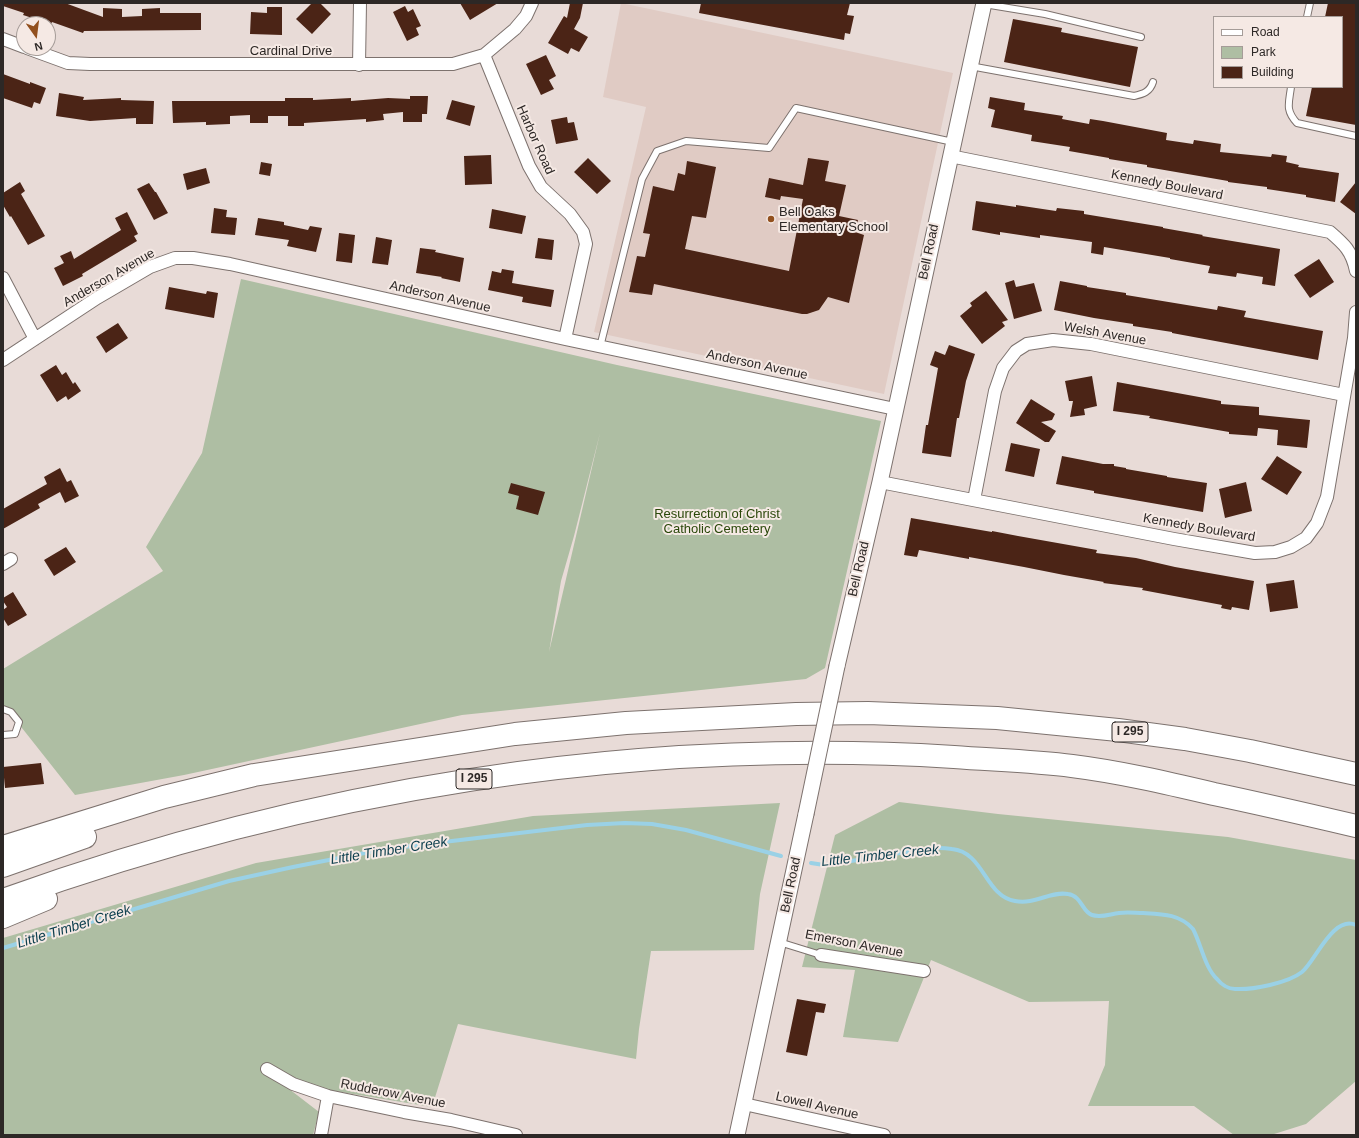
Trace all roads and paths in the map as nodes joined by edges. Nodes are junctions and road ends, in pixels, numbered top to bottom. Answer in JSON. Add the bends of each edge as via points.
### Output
{"nodes":[{"id":1,"x":360,"y":3,"type":"edge"},
{"id":2,"x":532,"y":3,"type":"edge"},
{"id":3,"x":982,"y":3,"type":"edge"},
{"id":4,"x":1310,"y":3,"type":"edge"},
{"id":5,"x":1307,"y":16,"type":"edge"},
{"id":6,"x":1141,"y":37,"type":"dead end"},
{"id":7,"x":3,"y":39,"type":"edge"},
{"id":8,"x":16,"y":44,"type":"edge"},
{"id":9,"x":48,"y":56,"type":"edge"},
{"id":10,"x":484,"y":56,"type":"junction"},
{"id":11,"x":359,"y":65,"type":"junction"},
{"id":12,"x":970,"y":66,"type":"junction"},
{"id":13,"x":1153,"y":82,"type":"dead end"},
{"id":14,"x":1291,"y":88,"type":"edge"},
{"id":15,"x":1356,"y":136,"type":"edge"},
{"id":16,"x":952,"y":149,"type":"junction"},
{"id":17,"x":1356,"y":271,"type":"edge"},
{"id":18,"x":3,"y":278,"type":"edge"},
{"id":19,"x":1356,"y":312,"type":"edge"},
{"id":20,"x":35,"y":338,"type":"junction"},
{"id":21,"x":565,"y":339,"type":"junction"},
{"id":22,"x":600,"y":347,"type":"junction"},
{"id":23,"x":3,"y":360,"type":"edge"},
{"id":24,"x":1344,"y":395,"type":"junction"},
{"id":25,"x":895,"y":409,"type":"junction"},
{"id":26,"x":880,"y":482,"type":"junction"},
{"id":27,"x":974,"y":500,"type":"junction"},
{"id":28,"x":3,"y":708,"type":"edge"},
{"id":29,"x":3,"y":735,"type":"edge"},
{"id":30,"x":387,"y":754,"type":"junction"},
{"id":31,"x":1356,"y":774,"type":"edge"},
{"id":32,"x":1356,"y":826,"type":"edge"},
{"id":33,"x":180,"y":843,"type":"junction"},
{"id":34,"x":3,"y":847,"type":"edge"},
{"id":35,"x":3,"y":866,"type":"edge"},
{"id":36,"x":3,"y":900,"type":"edge"},
{"id":37,"x":3,"y":918,"type":"edge"},
{"id":38,"x":779,"y":942,"type":"junction"},
{"id":39,"x":821,"y":955,"type":"joint"},
{"id":40,"x":924,"y":971,"type":"dead end"},
{"id":41,"x":267,"y":1070,"type":"dead end"},
{"id":42,"x":328,"y":1096,"type":"junction"},
{"id":43,"x":744,"y":1104,"type":"junction"},
{"id":44,"x":321,"y":1135,"type":"edge"},
{"id":45,"x":516,"y":1135,"type":"edge"},
{"id":46,"x":737,"y":1135,"type":"edge"},
{"id":47,"x":884,"y":1135,"type":"edge"}],
"edges":[{"from":1,"to":11,"type":"street"},
{"from":2,"to":10,"type":"street","name":"Cardinal Drive","via":[[526,16],[515,29]]},
{"from":3,"to":6,"type":"lane","via":[[1045,14]]},
{"from":3,"to":12,"type":"street","name":"Bell Road"},
{"from":4,"to":5,"type":"lane"},
{"from":7,"to":8,"type":"street","name":"Cardinal Drive"},
{"from":9,"to":11,"type":"street","name":"Cardinal Drive","via":[[75,64]]},
{"from":10,"to":11,"type":"street","name":"Cardinal Drive","via":[[453,64]]},
{"from":10,"to":21,"type":"street","name":"Harbor Road","via":[[541,187],[570,214],[582,232],[586,244]]},
{"from":12,"to":13,"type":"lane","via":[[1134,96],[1150,90]]},
{"from":12,"to":16,"type":"street","name":"Bell Road"},
{"from":14,"to":15,"type":"lane","via":[[1288,108],[1297,123]]},
{"from":16,"to":17,"type":"street","name":"Kennedy Boulevard","via":[[1330,232],[1346,245],[1353,257]]},
{"from":16,"to":22,"type":"lane","via":[[796,108],[769,148],[686,140],[657,151],[642,179]]},
{"from":16,"to":25,"type":"street","name":"Bell Road"},
{"from":18,"to":20,"type":"street"},
{"from":19,"to":24,"type":"street","name":"Kennedy Boulevard"},
{"from":20,"to":21,"type":"street","name":"Anderson Avenue","via":[[150,267],[175,258],[193,258],[230,264]]},
{"from":20,"to":23,"type":"street","name":"Anderson Avenue"},
{"from":21,"to":22,"type":"street","name":"Anderson Avenue"},
{"from":22,"to":25,"type":"street","name":"Anderson Avenue"},
{"from":24,"to":27,"type":"street","name":"Kennedy Boulevard","via":[[1327,497],[1317,523],[1306,538],[1291,547],[1274,552],[1255,553],[1174,539]]},
{"from":24,"to":27,"type":"street","name":"Welsh Avenue","via":[[1091,344],[1053,340],[1027,344],[1016,351],[1004,368],[995,391]]},
{"from":25,"to":26,"type":"street","name":"Bell Road"},
{"from":26,"to":27,"type":"street","name":"Kennedy Boulevard"},
{"from":26,"to":38,"type":"street","name":"Bell Road","bridge":true,"via":[[837,666]]},
{"from":28,"to":29,"type":"lane","via":[[11,712],[18,722],[15,734]]},
{"from":30,"to":31,"type":"highway","number":"I 295","via":[[515,734],[626,723],[796,714],[888,713],[997,718],[1118,730],[1217,745]]},
{"from":30,"to":34,"type":"highway","via":[[254,775],[164,797]]},
{"from":30,"to":35,"type":"highway","number":"I 295","via":[[164,811]]},
{"from":32,"to":33,"type":"highway","number":"I 295","via":[[1158,781],[1072,766],[914,755],[794,753],[635,760],[478,778],[334,804]]},
{"from":33,"to":36,"type":"highway","number":"I 295"},
{"from":33,"to":37,"type":"highway"},
{"from":38,"to":39,"type":"lane","name":"Emerson Avenue"},
{"from":38,"to":43,"type":"street","name":"Bell Road"},
{"from":39,"to":40,"type":"street","name":"Emerson Avenue"},
{"from":41,"to":42,"type":"street","name":"Rudderow Avenue","via":[[293,1084]]},
{"from":42,"to":44,"type":"street"},
{"from":42,"to":45,"type":"street","name":"Rudderow Avenue"},
{"from":43,"to":46,"type":"street","name":"Bell Road"},
{"from":43,"to":47,"type":"street","name":"Lowell Avenue"}]}
